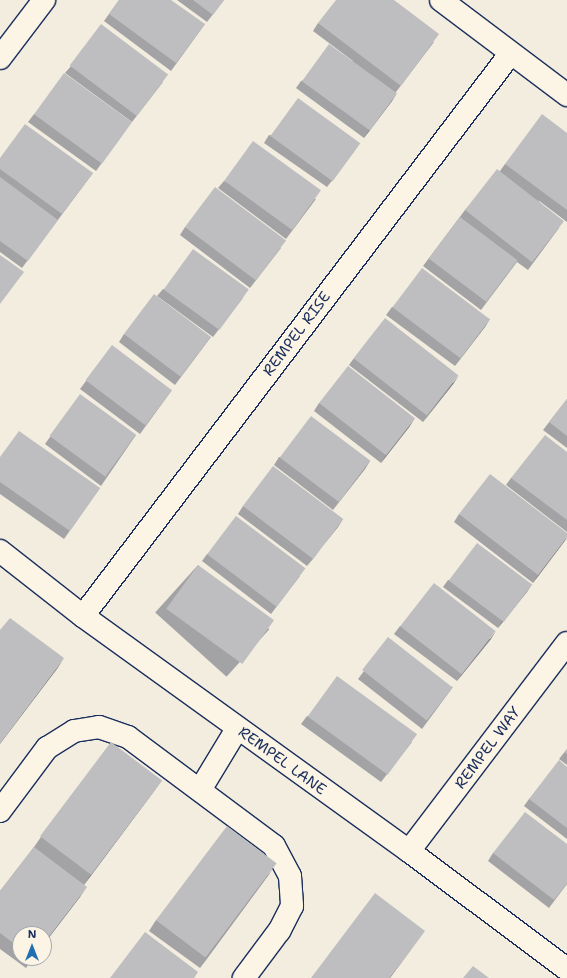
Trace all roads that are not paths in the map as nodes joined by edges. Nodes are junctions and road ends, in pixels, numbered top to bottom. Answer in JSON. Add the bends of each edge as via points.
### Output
{"nodes":[{"id":1,"x":44,"y":0,"type":"edge"},
{"id":2,"x":441,"y":0,"type":"edge"},
{"id":3,"x":511,"y":53,"type":"junction"},
{"id":4,"x":0,"y":58,"type":"edge"},
{"id":5,"x":567,"y":95,"type":"edge"},
{"id":6,"x":0,"y":551,"type":"edge"},
{"id":7,"x":83,"y":616,"type":"junction"},
{"id":8,"x":567,"y":643,"type":"edge"},
{"id":9,"x":237,"y":729,"type":"junction"},
{"id":10,"x":200,"y":790,"type":"junction"},
{"id":11,"x":0,"y":811,"type":"edge"},
{"id":12,"x":409,"y":851,"type":"junction"},
{"id":13,"x":567,"y":968,"type":"edge"},
{"id":14,"x":244,"y":978,"type":"edge"}],
"edges":[{"from":1,"to":4,"type":"street"},
{"from":2,"to":3,"type":"street"},
{"from":3,"to":5,"type":"street"},
{"from":3,"to":7,"type":"street","name":"REMPEL RISE"},
{"from":6,"to":7,"type":"street","name":"REMPEL LANE"},
{"from":7,"to":9,"type":"street","name":"REMPEL LANE"},
{"from":8,"to":12,"type":"street","name":"REMPEL WAY"},
{"from":9,"to":10,"type":"street"},
{"from":9,"to":12,"type":"street","name":"REMPEL LANE"},
{"from":10,"to":11,"type":"street","via":[[128,737],[99,727],[74,732],[46,748]]},
{"from":10,"to":14,"type":"street","via":[[274,846],[290,876],[292,906],[279,930]]},
{"from":12,"to":13,"type":"street","name":"REMPEL LANE"}]}
